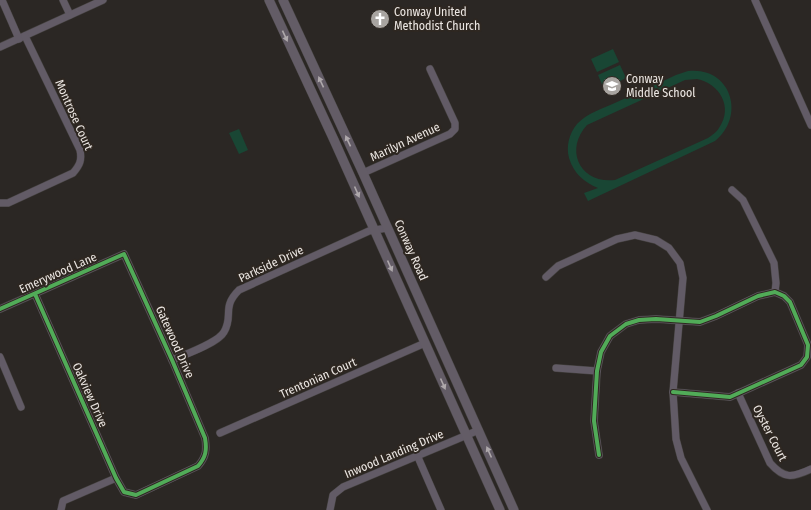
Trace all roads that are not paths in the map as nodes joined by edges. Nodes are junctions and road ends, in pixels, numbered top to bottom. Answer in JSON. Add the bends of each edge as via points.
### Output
{"nodes":[{"id":1,"x":2,"y":0,"type":"edge"},
{"id":2,"x":63,"y":0,"type":"edge"},
{"id":3,"x":103,"y":0,"type":"edge"},
{"id":4,"x":269,"y":0,"type":"edge"},
{"id":5,"x":283,"y":0,"type":"edge"},
{"id":6,"x":755,"y":0,"type":"edge"},
{"id":7,"x":70,"y":15,"type":"junction"},
{"id":8,"x":22,"y":37,"type":"junction"},
{"id":9,"x":0,"y":47,"type":"edge"},
{"id":10,"x":313,"y":63,"type":"junction"},
{"id":11,"x":299,"y":65,"type":"junction"},
{"id":12,"x":430,"y":69,"type":"dead end"},
{"id":13,"x":811,"y":125,"type":"edge"},
{"id":14,"x":334,"y":140,"type":"junction"},
{"id":15,"x":363,"y":173,"type":"junction"},
{"id":16,"x":732,"y":190,"type":"dead end"},
{"id":17,"x":0,"y":203,"type":"edge"},
{"id":18,"x":388,"y":228,"type":"junction"},
{"id":19,"x":374,"y":230,"type":"junction"},
{"id":20,"x":124,"y":254,"type":"joint"},
{"id":21,"x":546,"y":277,"type":"dead end"},
{"id":22,"x":401,"y":290,"type":"junction"},
{"id":23,"x":775,"y":292,"type":"junction"},
{"id":24,"x":35,"y":294,"type":"junction"},
{"id":25,"x":0,"y":309,"type":"edge"},
{"id":26,"x":429,"y":320,"type":"junction"},
{"id":27,"x":680,"y":321,"type":"junction"},
{"id":28,"x":425,"y":343,"type":"junction"},
{"id":29,"x":0,"y":358,"type":"edge"},
{"id":30,"x":172,"y":360,"type":"junction"},
{"id":31,"x":556,"y":368,"type":"dead end"},
{"id":32,"x":598,"y":371,"type":"junction"},
{"id":33,"x":452,"y":372,"type":"junction"},
{"id":34,"x":674,"y":392,"type":"junction"},
{"id":35,"x":738,"y":393,"type":"junction"},
{"id":36,"x":21,"y":407,"type":"dead end"},
{"id":37,"x":479,"y":430,"type":"junction"},
{"id":38,"x":220,"y":433,"type":"dead end"},
{"id":39,"x":466,"y":436,"type":"junction"},
{"id":40,"x":417,"y":455,"type":"junction"},
{"id":41,"x":600,"y":455,"type":"dead end"},
{"id":42,"x":811,"y":469,"type":"edge"},
{"id":43,"x":116,"y":478,"type":"junction"},
{"id":44,"x":136,"y":495,"type":"joint"},
{"id":45,"x":61,"y":510,"type":"edge"},
{"id":46,"x":330,"y":510,"type":"edge"},
{"id":47,"x":441,"y":510,"type":"edge"},
{"id":48,"x":500,"y":510,"type":"edge"},
{"id":49,"x":514,"y":510,"type":"edge"},
{"id":50,"x":707,"y":510,"type":"edge"}],
"edges":[{"from":1,"to":8,"type":"street"},
{"from":2,"to":7,"type":"street"},
{"from":3,"to":7,"type":"street"},
{"from":4,"to":11,"type":"main road","one_way":true},
{"from":5,"to":10,"type":"main road","name":"Conway Road"},
{"from":6,"to":13,"type":"street"},
{"from":7,"to":8,"type":"street"},
{"from":8,"to":9,"type":"street"},
{"from":8,"to":17,"type":"street","name":"Montrose Court","via":[[80,150],[82,160],[73,173],[8,203]]},
{"from":10,"to":11,"type":"street"},
{"from":15,"to":10,"type":"main road","name":"Conway Road","one_way":true},
{"from":11,"to":14,"type":"main road"},
{"from":12,"to":15,"type":"street","name":"Marilyn Avenue","via":[[455,129],[450,134]]},
{"from":14,"to":15,"type":"main road","via":[[353,168]]},
{"from":14,"to":19,"type":"main road","one_way":true},
{"from":15,"to":18,"type":"main road","name":"Conway Road"},
{"from":16,"to":23,"type":"street","via":[[743,200],[774,263]]},
{"from":18,"to":19,"type":"street","name":"Parkside Drive"},
{"from":18,"to":26,"type":"main road","name":"Conway Road"},
{"from":19,"to":22,"type":"main road","one_way":true},
{"from":19,"to":30,"type":"street","name":"Parkside Drive","via":[[239,290],[228,306],[228,322],[224,333],[215,341]]},
{"from":20,"to":24,"type":"street","name":"Emerywood Lane"},
{"from":20,"to":30,"type":"street","name":"Gatewood Drive"},
{"from":21,"to":27,"type":"street","via":[[558,266],[617,239],[635,235],[656,240],[669,248],[680,263],[684,278]]},
{"from":22,"to":26,"type":"main road","via":[[420,315]]},
{"from":22,"to":28,"type":"main road"},
{"from":23,"to":27,"type":"street","via":[[758,296],[700,322]]},
{"from":23,"to":35,"type":"street","via":[[790,302],[808,345],[807,357],[801,365]]},
{"from":24,"to":25,"type":"street","name":"Emerywood Lane"},
{"from":24,"to":43,"type":"street","name":"Oakview Drive"},
{"from":26,"to":33,"type":"main road","name":"Conway Road"},
{"from":27,"to":32,"type":"street","via":[[656,319],[626,324],[610,336],[601,352]]},
{"from":27,"to":34,"type":"street"},
{"from":28,"to":33,"type":"main road","via":[[435,350]]},
{"from":28,"to":38,"type":"street","name":"Trentonian Court"},
{"from":28,"to":39,"type":"main road","one_way":true},
{"from":29,"to":36,"type":"street"},
{"from":30,"to":44,"type":"street","name":"Gatewood Drive","via":[[206,438],[207,451],[204,460],[198,466]]},
{"from":31,"to":32,"type":"street"},
{"from":32,"to":41,"type":"street","via":[[594,421]]},
{"from":33,"to":37,"type":"main road","name":"Conway Road"},
{"from":34,"to":35,"type":"street","via":[[730,397]]},
{"from":34,"to":50,"type":"street","via":[[676,438],[681,458]]},
{"from":35,"to":42,"type":"street","name":"Oyster Court","via":[[770,462],[778,472],[789,476]]},
{"from":37,"to":39,"type":"street","name":"Inwood Landing Drive"},
{"from":49,"to":37,"type":"main road","name":"Conway Road","one_way":true},
{"from":39,"to":40,"type":"street","name":"Inwood Landing Drive"},
{"from":39,"to":48,"type":"main road"},
{"from":40,"to":46,"type":"street","name":"Inwood Landing Drive","via":[[343,487],[333,495]]},
{"from":40,"to":47,"type":"street"},
{"from":43,"to":44,"type":"street","name":"Oakview Drive","via":[[124,492]]},
{"from":43,"to":45,"type":"street","via":[[63,501]]}]}
